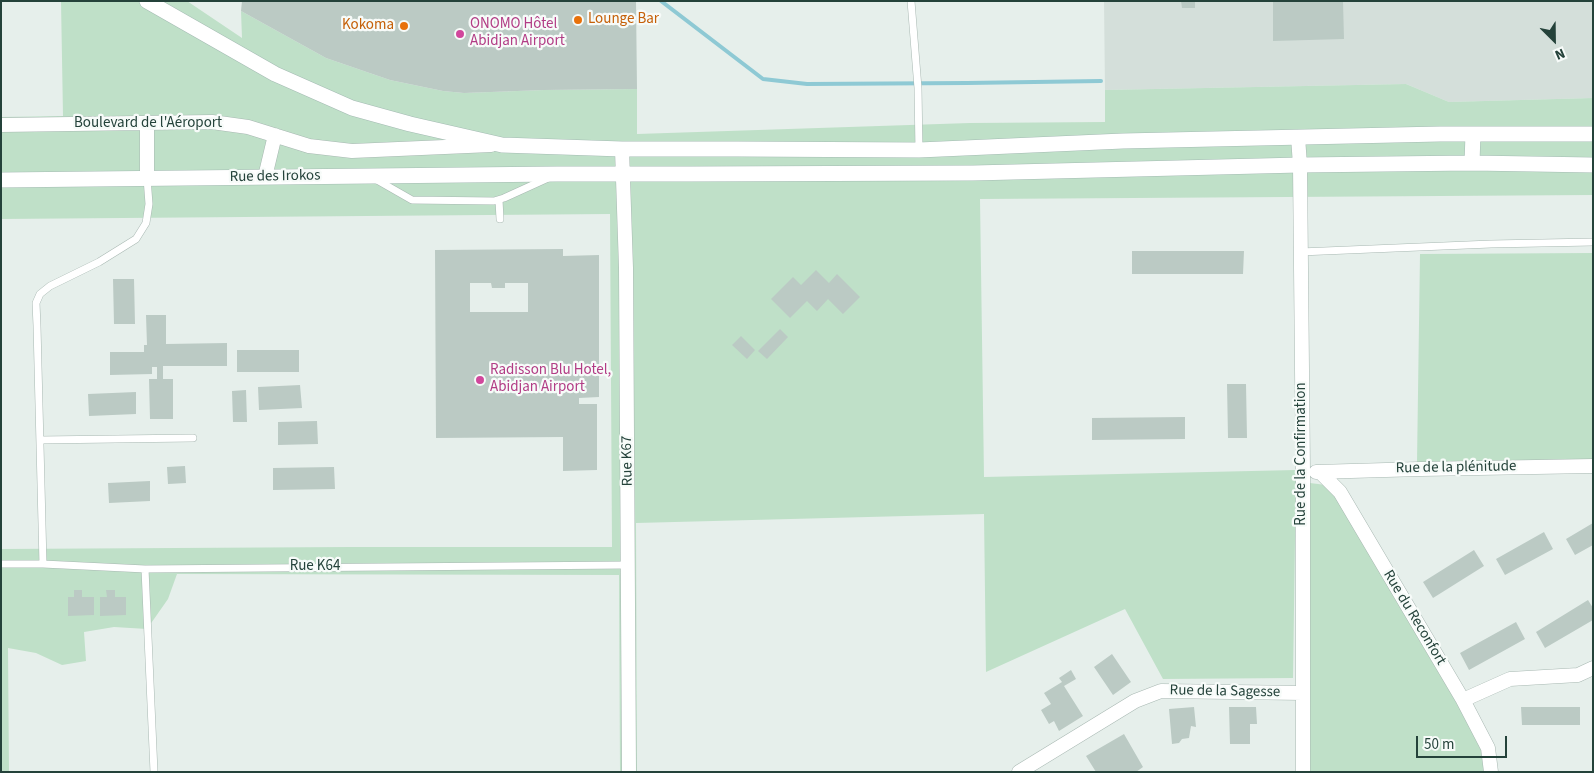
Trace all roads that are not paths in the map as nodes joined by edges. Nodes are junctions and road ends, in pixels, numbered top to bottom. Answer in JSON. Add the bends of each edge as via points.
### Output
{"nodes":[{"id":1,"x":147,"y":1,"type":"edge"},
{"id":2,"x":911,"y":1,"type":"edge"},
{"id":3,"x":147,"y":123,"type":"junction"},
{"id":4,"x":1,"y":125,"type":"edge"},
{"id":5,"x":1474,"y":134,"type":"junction"},
{"id":6,"x":1593,"y":134,"type":"edge"},
{"id":7,"x":275,"y":135,"type":"junction"},
{"id":8,"x":1298,"y":137,"type":"junction"},
{"id":9,"x":502,"y":145,"type":"junction"},
{"id":10,"x":550,"y":148,"type":"junction"},
{"id":11,"x":622,"y":149,"type":"junction"},
{"id":12,"x":919,"y":150,"type":"junction"},
{"id":13,"x":1472,"y":164,"type":"junction"},
{"id":14,"x":1300,"y":165,"type":"junction"},
{"id":15,"x":1593,"y":165,"type":"edge"},
{"id":16,"x":622,"y":173,"type":"junction"},
{"id":17,"x":553,"y":174,"type":"junction"},
{"id":18,"x":370,"y":176,"type":"junction"},
{"id":19,"x":265,"y":177,"type":"junction"},
{"id":20,"x":147,"y":178,"type":"junction"},
{"id":21,"x":1,"y":180,"type":"edge"},
{"id":22,"x":499,"y":200,"type":"junction"},
{"id":23,"x":500,"y":219,"type":"dead end"},
{"id":24,"x":1593,"y":242,"type":"edge"},
{"id":25,"x":1300,"y":252,"type":"junction"},
{"id":26,"x":193,"y":438,"type":"dead end"},
{"id":27,"x":40,"y":440,"type":"junction"},
{"id":28,"x":1593,"y":466,"type":"edge"},
{"id":29,"x":1303,"y":472,"type":"junction"},
{"id":30,"x":1320,"y":472,"type":"junction"},
{"id":31,"x":1,"y":564,"type":"edge"},
{"id":32,"x":43,"y":564,"type":"junction"},
{"id":33,"x":628,"y":565,"type":"junction"},
{"id":34,"x":145,"y":569,"type":"junction"},
{"id":35,"x":1593,"y":668,"type":"edge"},
{"id":36,"x":1303,"y":693,"type":"junction"},
{"id":37,"x":1463,"y":700,"type":"junction"},
{"id":38,"x":154,"y":772,"type":"edge"},
{"id":39,"x":629,"y":772,"type":"edge"},
{"id":40,"x":1019,"y":772,"type":"edge"},
{"id":41,"x":1303,"y":772,"type":"edge"},
{"id":42,"x":1490,"y":772,"type":"edge"}],
"edges":[{"from":1,"to":9,"type":"main road","via":[[275,74],[352,108]]},
{"from":2,"to":12,"type":"lane"},
{"from":3,"to":4,"type":"street","name":"Boulevard de l'Aéroport"},
{"from":3,"to":7,"type":"street","name":"Boulevard de l'Aéroport","via":[[212,122]]},
{"from":3,"to":20,"type":"street"},
{"from":5,"to":6,"type":"main road"},
{"from":5,"to":8,"type":"main road"},
{"from":5,"to":13,"type":"main road"},
{"from":7,"to":9,"type":"street","name":"Boulevard de l'Aéroport","via":[[309,146],[352,151]]},
{"from":7,"to":19,"type":"street"},
{"from":8,"to":12,"type":"main road"},
{"from":8,"to":14,"type":"street","name":"Rue de la Confirmation"},
{"from":9,"to":10,"type":"main road"},
{"from":10,"to":11,"type":"main road"},
{"from":10,"to":17,"type":"main road"},
{"from":11,"to":12,"type":"main road"},
{"from":11,"to":16,"type":"street","name":"Rue K67"},
{"from":13,"to":14,"type":"main road","name":"Rue des Irokos"},
{"from":13,"to":15,"type":"main road","name":"Rue des Irokos"},
{"from":14,"to":16,"type":"main road","name":"Rue des Irokos","via":[[974,173]]},
{"from":14,"to":25,"type":"street","name":"Rue de la Confirmation"},
{"from":16,"to":17,"type":"main road","name":"Rue des Irokos"},
{"from":16,"to":33,"type":"street","name":"Rue K67","via":[[626,268]]},
{"from":17,"to":18,"type":"main road","name":"Rue des Irokos"},
{"from":17,"to":22,"type":"lane"},
{"from":18,"to":19,"type":"main road","name":"Rue des Irokos"},
{"from":18,"to":22,"type":"lane","via":[[412,200]]},
{"from":19,"to":20,"type":"main road","name":"Rue des Irokos"},
{"from":20,"to":21,"type":"main road","name":"Rue des Irokos"},
{"from":20,"to":27,"type":"lane","via":[[149,204],[146,223],[136,240],[50,286],[40,294],[36,303]]},
{"from":22,"to":23,"type":"lane"},
{"from":24,"to":25,"type":"lane"},
{"from":25,"to":29,"type":"street","name":"Rue de la Confirmation"},
{"from":26,"to":27,"type":"lane"},
{"from":27,"to":32,"type":"lane"},
{"from":28,"to":30,"type":"street","name":"Rue de la plénitude"},
{"from":29,"to":30,"type":"street","name":"Rue de la plénitude"},
{"from":29,"to":36,"type":"street","name":"Rue de la Confirmation"},
{"from":30,"to":37,"type":"street","name":"Rue du Reconfort","via":[[1340,492]]},
{"from":31,"to":32,"type":"lane","name":"Rue K64"},
{"from":32,"to":34,"type":"lane","name":"Rue K64"},
{"from":33,"to":34,"type":"lane","name":"Rue K64"},
{"from":33,"to":39,"type":"street","name":"Rue K67"},
{"from":34,"to":38,"type":"lane"},
{"from":35,"to":37,"type":"street","via":[[1578,675],[1510,679]]},
{"from":36,"to":40,"type":"street","name":"Rue de la Sagesse","via":[[1161,691],[1134,701]]},
{"from":36,"to":41,"type":"street","name":"Rue de la Confirmation"},
{"from":37,"to":42,"type":"street","name":"Rue du Reconfort","via":[[1488,748]]}]}
